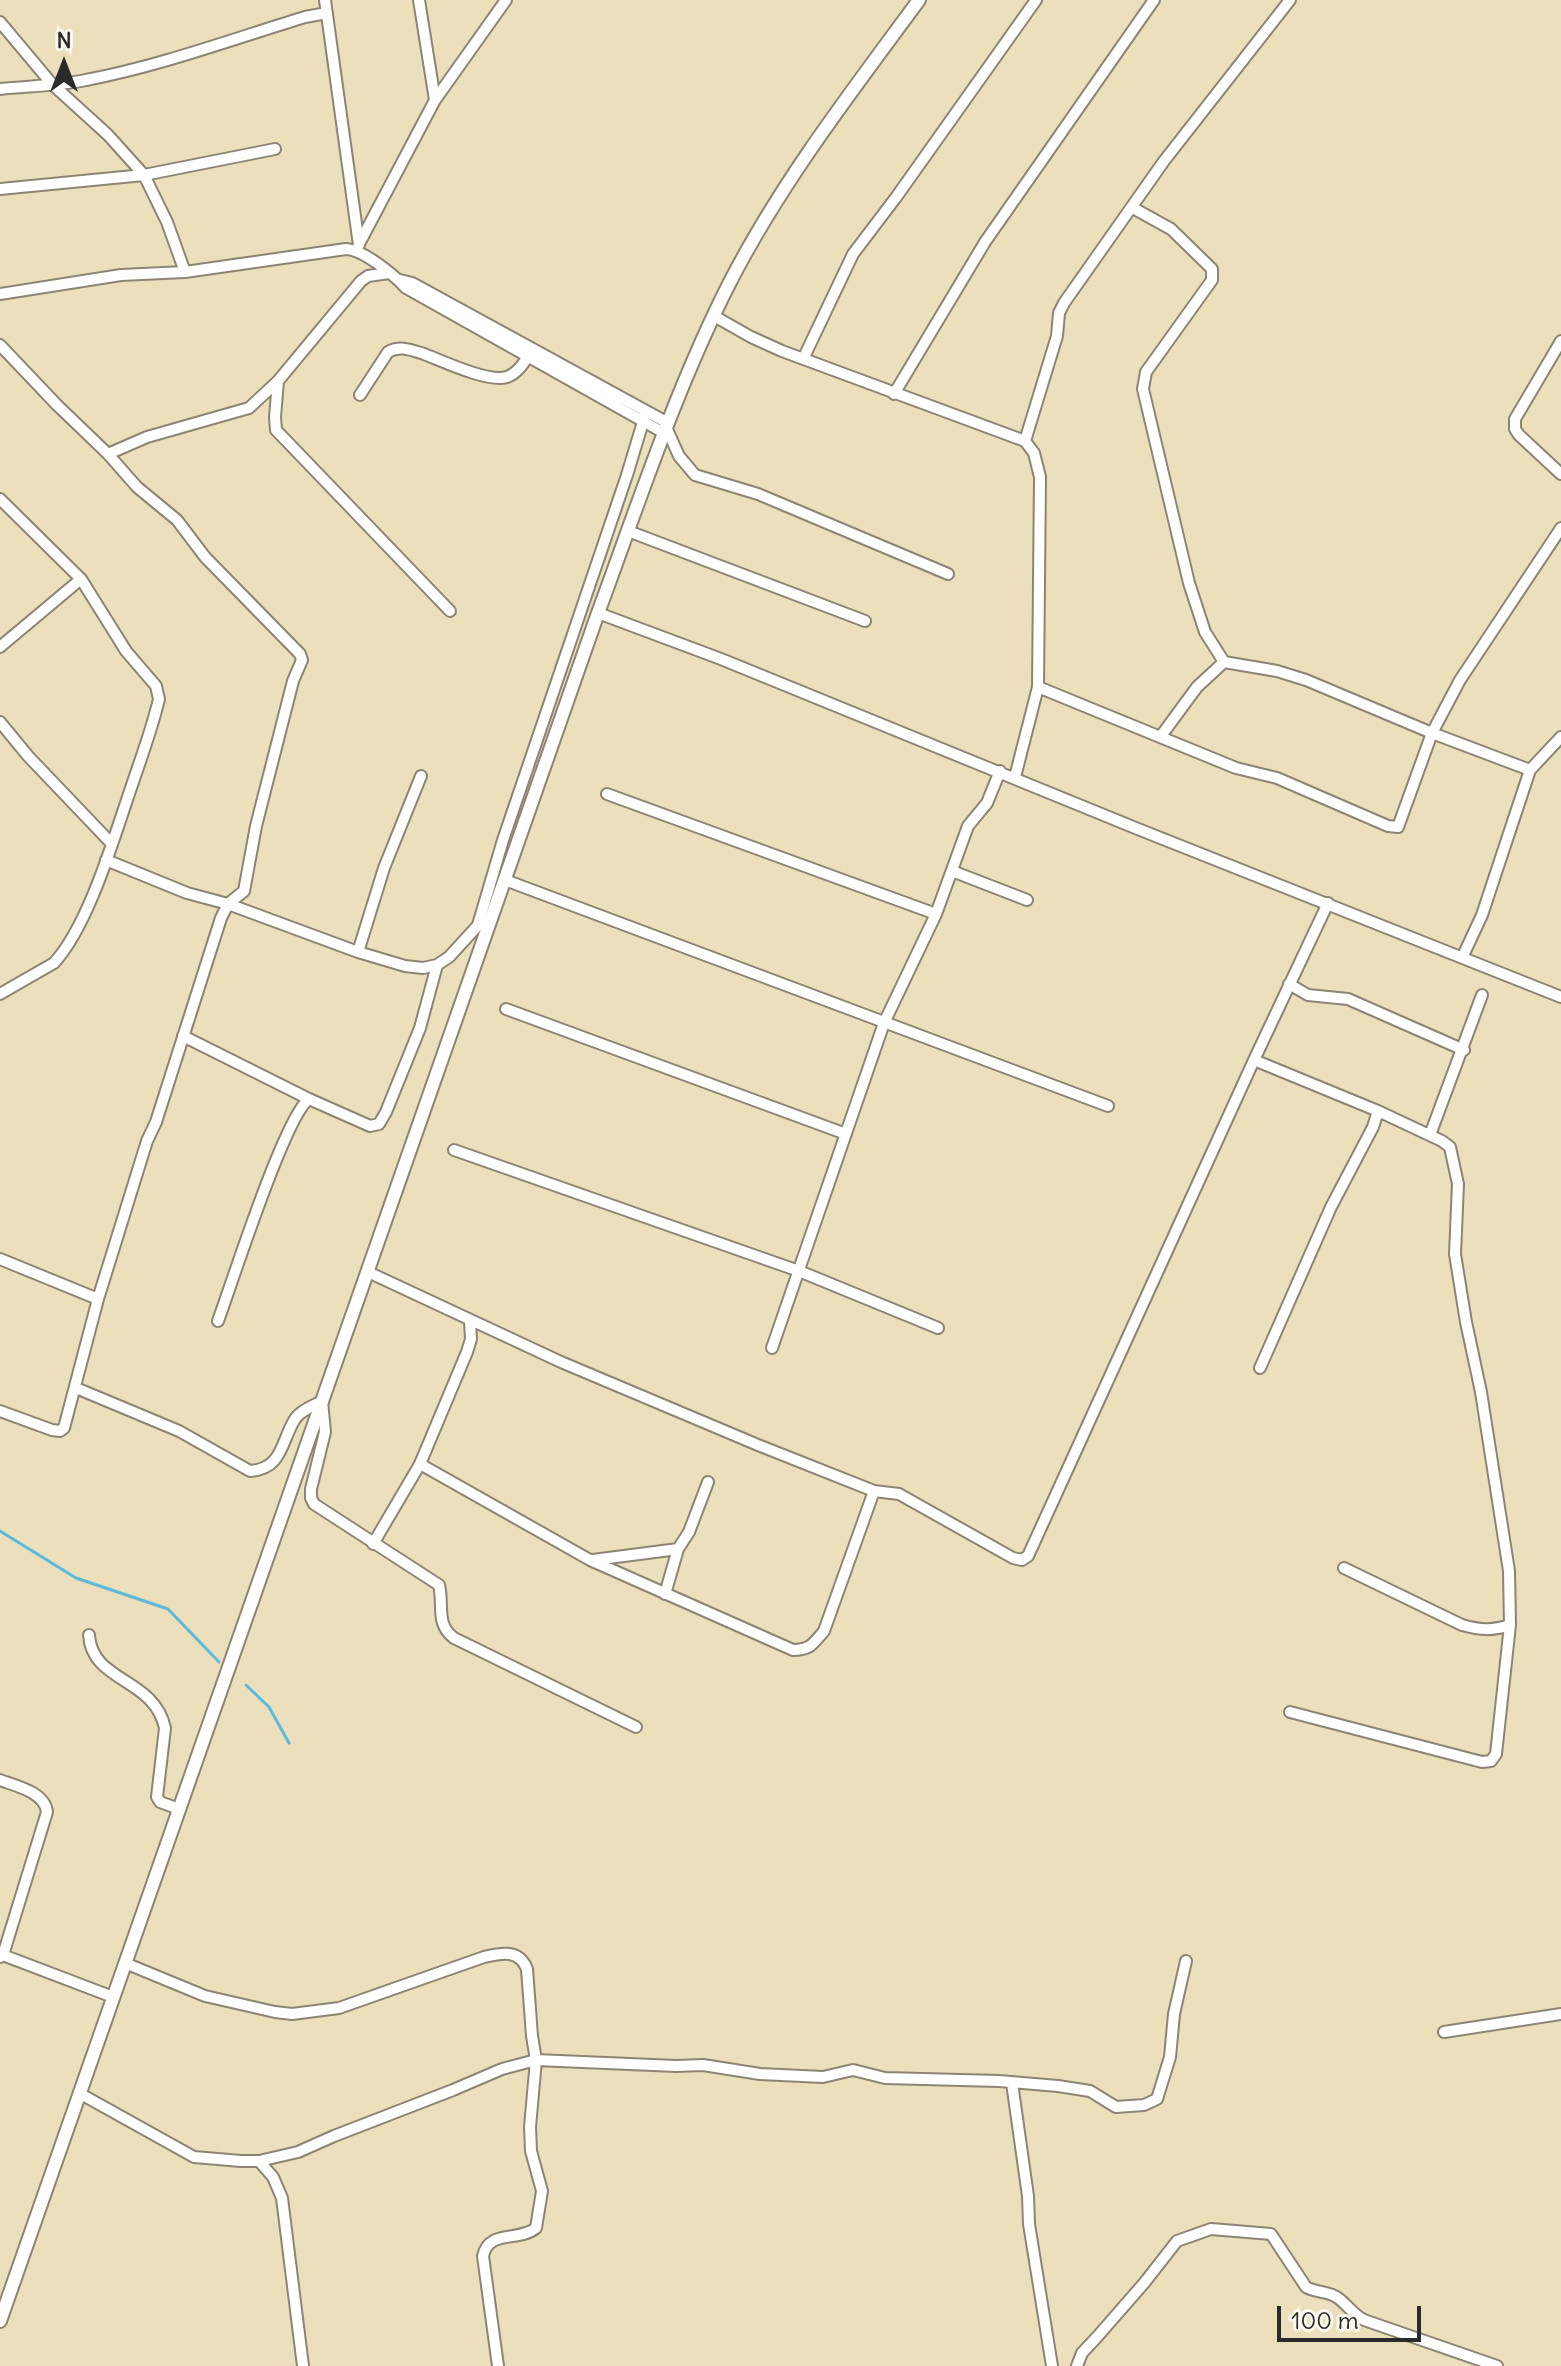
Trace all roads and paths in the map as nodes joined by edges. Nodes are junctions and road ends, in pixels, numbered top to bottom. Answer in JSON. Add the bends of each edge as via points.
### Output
{"nodes":[{"id":1,"x":325,"y":0,"type":"edge"},
{"id":2,"x":419,"y":0,"type":"edge"},
{"id":3,"x":506,"y":0,"type":"edge"},
{"id":4,"x":919,"y":0,"type":"edge"},
{"id":5,"x":1036,"y":0,"type":"edge"},
{"id":6,"x":1154,"y":0,"type":"edge"},
{"id":7,"x":1290,"y":0,"type":"edge"},
{"id":8,"x":327,"y":13,"type":"junction"},
{"id":9,"x":0,"y":22,"type":"edge"},
{"id":10,"x":52,"y":84,"type":"junction"},
{"id":11,"x":0,"y":89,"type":"edge"},
{"id":12,"x":435,"y":100,"type":"junction"},
{"id":13,"x":275,"y":149,"type":"dead end"},
{"id":14,"x":144,"y":175,"type":"junction"},
{"id":15,"x":0,"y":189,"type":"edge"},
{"id":16,"x":1133,"y":208,"type":"junction"},
{"id":17,"x":358,"y":247,"type":"junction"},
{"id":18,"x":185,"y":272,"type":"junction"},
{"id":19,"x":394,"y":276,"type":"junction"},
{"id":20,"x":0,"y":294,"type":"edge"},
{"id":21,"x":714,"y":316,"type":"junction"},
{"id":22,"x":1561,"y":341,"type":"edge"},
{"id":23,"x":0,"y":345,"type":"edge"},
{"id":24,"x":530,"y":352,"type":"junction"},
{"id":25,"x":804,"y":357,"type":"junction"},
{"id":26,"x":278,"y":381,"type":"junction"},
{"id":27,"x":894,"y":394,"type":"junction"},
{"id":28,"x":360,"y":395,"type":"dead end"},
{"id":29,"x":644,"y":417,"type":"junction"},
{"id":30,"x":666,"y":428,"type":"junction"},
{"id":31,"x":1025,"y":441,"type":"junction"},
{"id":32,"x":108,"y":454,"type":"junction"},
{"id":33,"x":1561,"y":474,"type":"edge"},
{"id":34,"x":0,"y":499,"type":"edge"},
{"id":35,"x":1561,"y":528,"type":"edge"},
{"id":36,"x":628,"y":531,"type":"junction"},
{"id":37,"x":948,"y":574,"type":"dead end"},
{"id":38,"x":81,"y":579,"type":"junction"},
{"id":39,"x":450,"y":611,"type":"dead end"},
{"id":40,"x":598,"y":613,"type":"junction"},
{"id":41,"x":865,"y":621,"type":"dead end"},
{"id":42,"x":0,"y":647,"type":"edge"},
{"id":43,"x":1224,"y":662,"type":"junction"},
{"id":44,"x":1038,"y":687,"type":"junction"},
{"id":45,"x":0,"y":722,"type":"edge"},
{"id":46,"x":1432,"y":733,"type":"junction"},
{"id":47,"x":1161,"y":736,"type":"junction"},
{"id":48,"x":1561,"y":737,"type":"edge"},
{"id":49,"x":1530,"y":770,"type":"junction"},
{"id":50,"x":1000,"y":771,"type":"junction"},
{"id":51,"x":421,"y":776,"type":"dead end"},
{"id":52,"x":1015,"y":777,"type":"junction"},
{"id":53,"x":607,"y":794,"type":"dead end"},
{"id":54,"x":112,"y":844,"type":"junction"},
{"id":55,"x":106,"y":860,"type":"junction"},
{"id":56,"x":952,"y":871,"type":"junction"},
{"id":57,"x":505,"y":880,"type":"junction"},
{"id":58,"x":1027,"y":900,"type":"dead end"},
{"id":59,"x":1328,"y":903,"type":"junction"},
{"id":60,"x":228,"y":904,"type":"junction"},
{"id":61,"x":497,"y":905,"type":"junction"},
{"id":62,"x":936,"y":914,"type":"junction"},
{"id":63,"x":478,"y":925,"type":"junction"},
{"id":64,"x":358,"y":952,"type":"junction"},
{"id":65,"x":1462,"y":958,"type":"junction"},
{"id":66,"x":437,"y":965,"type":"junction"},
{"id":67,"x":1289,"y":984,"type":"junction"},
{"id":68,"x":0,"y":994,"type":"edge"},
{"id":69,"x":1482,"y":995,"type":"dead end"},
{"id":70,"x":1561,"y":997,"type":"edge"},
{"id":71,"x":506,"y":1009,"type":"dead end"},
{"id":72,"x":884,"y":1023,"type":"junction"},
{"id":73,"x":183,"y":1036,"type":"junction"},
{"id":74,"x":1464,"y":1050,"type":"junction"},
{"id":75,"x":1254,"y":1060,"type":"junction"},
{"id":76,"x":309,"y":1099,"type":"junction"},
{"id":77,"x":1108,"y":1106,"type":"dead end"},
{"id":78,"x":1378,"y":1111,"type":"junction"},
{"id":79,"x":846,"y":1134,"type":"junction"},
{"id":80,"x":1430,"y":1135,"type":"junction"},
{"id":81,"x":454,"y":1150,"type":"dead end"},
{"id":82,"x":0,"y":1259,"type":"edge"},
{"id":83,"x":799,"y":1271,"type":"junction"},
{"id":84,"x":368,"y":1272,"type":"junction"},
{"id":85,"x":98,"y":1299,"type":"junction"},
{"id":86,"x":218,"y":1321,"type":"dead end"},
{"id":87,"x":470,"y":1321,"type":"junction"},
{"id":88,"x":938,"y":1328,"type":"dead end"},
{"id":89,"x":772,"y":1348,"type":"dead end"},
{"id":90,"x":1260,"y":1368,"type":"dead end"},
{"id":91,"x":76,"y":1388,"type":"junction"},
{"id":92,"x":322,"y":1401,"type":"junction"},
{"id":93,"x":0,"y":1411,"type":"edge"},
{"id":94,"x":420,"y":1464,"type":"junction"},
{"id":95,"x":708,"y":1482,"type":"dead end"},
{"id":96,"x":874,"y":1491,"type":"junction"},
{"id":97,"x":373,"y":1544,"type":"junction"},
{"id":98,"x":678,"y":1549,"type":"junction"},
{"id":99,"x":590,"y":1560,"type":"junction"},
{"id":100,"x":1344,"y":1568,"type":"dead end"},
{"id":101,"x":665,"y":1594,"type":"junction"},
{"id":102,"x":1510,"y":1625,"type":"junction"},
{"id":103,"x":89,"y":1635,"type":"dead end"},
{"id":104,"x":1290,"y":1712,"type":"dead end"},
{"id":105,"x":636,"y":1727,"type":"dead end"},
{"id":106,"x":0,"y":1780,"type":"edge"},
{"id":107,"x":179,"y":1809,"type":"junction"},
{"id":108,"x":1,"y":1955,"type":"edge"},
{"id":109,"x":1186,"y":1961,"type":"dead end"},
{"id":110,"x":125,"y":1963,"type":"junction"},
{"id":111,"x":113,"y":1997,"type":"junction"},
{"id":112,"x":1561,"y":2014,"type":"edge"},
{"id":113,"x":1444,"y":2032,"type":"dead end"},
{"id":114,"x":536,"y":2060,"type":"junction"},
{"id":115,"x":1012,"y":2083,"type":"junction"},
{"id":116,"x":79,"y":2093,"type":"junction"},
{"id":117,"x":259,"y":2161,"type":"junction"},
{"id":118,"x":0,"y":2321,"type":"edge"},
{"id":119,"x":303,"y":2366,"type":"edge"},
{"id":120,"x":498,"y":2366,"type":"edge"},
{"id":121,"x":1052,"y":2366,"type":"edge"},
{"id":122,"x":1077,"y":2366,"type":"edge"},
{"id":123,"x":1497,"y":2366,"type":"edge"}],
"edges":[{"from":1,"to":8,"type":"street"},
{"from":2,"to":12,"type":"street"},
{"from":3,"to":12,"type":"street"},
{"from":4,"to":21,"type":"main road","via":[[771,210]]},
{"from":5,"to":25,"type":"street","via":[[853,254]]},
{"from":6,"to":27,"type":"street","via":[[985,242]]},
{"from":7,"to":16,"type":"street"},
{"from":8,"to":10,"type":"street","via":[[160,62]]},
{"from":8,"to":17,"type":"street"},
{"from":9,"to":10,"type":"street"},
{"from":10,"to":11,"type":"street"},
{"from":10,"to":14,"type":"street"},
{"from":12,"to":17,"type":"street"},
{"from":13,"to":14,"type":"street"},
{"from":14,"to":15,"type":"street"},
{"from":14,"to":18,"type":"street"},
{"from":16,"to":31,"type":"street","via":[[1059,313]]},
{"from":16,"to":43,"type":"street","via":[[1171,229],[1214,275],[1146,372],[1143,389],[1189,583],[1205,632]]},
{"from":17,"to":18,"type":"street"},
{"from":17,"to":19,"type":"street"},
{"from":18,"to":20,"type":"street","via":[[121,275]]},
{"from":19,"to":24,"type":"street"},
{"from":19,"to":26,"type":"street","via":[[361,281]]},
{"from":21,"to":25,"type":"street"},
{"from":21,"to":30,"type":"main road"},
{"from":22,"to":33,"type":"street","via":[[1515,419],[1515,429]]},
{"from":23,"to":32,"type":"street"},
{"from":24,"to":28,"type":"street","via":[[516,372],[501,378],[410,349],[393,349]]},
{"from":24,"to":29,"type":"street"},
{"from":25,"to":27,"type":"street"},
{"from":26,"to":32,"type":"street","via":[[249,408],[147,437]]},
{"from":26,"to":39,"type":"street","via":[[276,430]]},
{"from":27,"to":31,"type":"street"},
{"from":29,"to":30,"type":"street"},
{"from":29,"to":63,"type":"street"},
{"from":30,"to":36,"type":"main road"},
{"from":30,"to":37,"type":"street","via":[[695,475],[758,494]]},
{"from":31,"to":44,"type":"street","via":[[1040,477]]},
{"from":32,"to":60,"type":"street","via":[[177,520],[302,660],[259,812],[244,891]]},
{"from":34,"to":38,"type":"street"},
{"from":35,"to":46,"type":"street","via":[[1460,680]]},
{"from":36,"to":40,"type":"main road"},
{"from":36,"to":41,"type":"street"},
{"from":38,"to":42,"type":"street"},
{"from":38,"to":54,"type":"street","via":[[158,692],[156,713]]},
{"from":40,"to":50,"type":"street"},
{"from":40,"to":57,"type":"main road"},
{"from":43,"to":46,"type":"street","via":[[1298,677]]},
{"from":43,"to":47,"type":"street","via":[[1197,687]]},
{"from":44,"to":47,"type":"street"},
{"from":44,"to":52,"type":"street"},
{"from":45,"to":54,"type":"street"},
{"from":46,"to":47,"type":"street","via":[[1398,827]]},
{"from":46,"to":49,"type":"street"},
{"from":48,"to":49,"type":"street"},
{"from":49,"to":65,"type":"street","via":[[1482,915]]},
{"from":50,"to":52,"type":"street"},
{"from":50,"to":56,"type":"street","via":[[987,803],[968,826]]},
{"from":51,"to":64,"type":"street","via":[[387,858]]},
{"from":52,"to":59,"type":"street"},
{"from":53,"to":62,"type":"street"},
{"from":54,"to":55,"type":"street"},
{"from":55,"to":60,"type":"street"},
{"from":55,"to":68,"type":"street","via":[[60,957]]},
{"from":56,"to":58,"type":"street"},
{"from":56,"to":62,"type":"street"},
{"from":57,"to":61,"type":"main road"},
{"from":57,"to":72,"type":"street"},
{"from":59,"to":65,"type":"street"},
{"from":59,"to":67,"type":"street"},
{"from":60,"to":64,"type":"street"},
{"from":60,"to":73,"type":"street"},
{"from":61,"to":63,"type":"street"},
{"from":61,"to":84,"type":"main road"},
{"from":62,"to":72,"type":"street"},
{"from":63,"to":66,"type":"street"},
{"from":64,"to":66,"type":"street","via":[[405,966]]},
{"from":65,"to":70,"type":"street"},
{"from":66,"to":76,"type":"street","via":[[420,1028],[379,1124],[370,1126]]},
{"from":67,"to":74,"type":"street","via":[[1308,995],[1348,999]]},
{"from":67,"to":75,"type":"street"},
{"from":69,"to":74,"type":"street"},
{"from":71,"to":79,"type":"street"},
{"from":72,"to":77,"type":"street"},
{"from":72,"to":79,"type":"street"},
{"from":73,"to":76,"type":"street"},
{"from":73,"to":85,"type":"street"},
{"from":74,"to":80,"type":"street"},
{"from":75,"to":78,"type":"street"},
{"from":75,"to":96,"type":"street","via":[[1028,1556],[1013,1558],[899,1494]]},
{"from":76,"to":86,"type":"street","via":[[286,1136]]},
{"from":78,"to":80,"type":"street"},
{"from":78,"to":90,"type":"street"},
{"from":79,"to":83,"type":"street"},
{"from":80,"to":102,"type":"street","via":[[1450,1147],[1458,1184],[1455,1254],[1509,1571]]},
{"from":81,"to":83,"type":"street"},
{"from":82,"to":85,"type":"street"},
{"from":83,"to":88,"type":"street"},
{"from":83,"to":89,"type":"street"},
{"from":84,"to":87,"type":"street"},
{"from":84,"to":92,"type":"main road"},
{"from":85,"to":91,"type":"street"},
{"from":87,"to":94,"type":"street","via":[[467,1352]]},
{"from":87,"to":96,"type":"street"},
{"from":91,"to":92,"type":"street","via":[[179,1431],[250,1471],[269,1466],[296,1418]]},
{"from":91,"to":93,"type":"street","via":[[60,1431]]},
{"from":92,"to":97,"type":"street","via":[[325,1432],[311,1498]]},
{"from":92,"to":107,"type":"main road"},
{"from":94,"to":97,"type":"street"},
{"from":94,"to":99,"type":"street"},
{"from":95,"to":98,"type":"street"},
{"from":96,"to":101,"type":"street","via":[[824,1631],[805,1650],[793,1650]]},
{"from":97,"to":105,"type":"street","via":[[439,1585],[441,1622],[454,1638]]},
{"from":98,"to":99,"type":"street"},
{"from":98,"to":101,"type":"street"},
{"from":99,"to":101,"type":"street"},
{"from":100,"to":102,"type":"street","via":[[1462,1625],[1481,1630]]},
{"from":102,"to":104,"type":"street","via":[[1491,1761]]},
{"from":103,"to":107,"type":"street","via":[[93,1656],[138,1688],[162,1717],[157,1797]]},
{"from":106,"to":108,"type":"street","via":[[40,1798],[47,1812]]},
{"from":107,"to":110,"type":"main road"},
{"from":108,"to":111,"type":"street"},
{"from":109,"to":115,"type":"street","via":[[1170,2057],[1152,2103],[1116,2107],[1090,2091]]},
{"from":110,"to":111,"type":"main road"},
{"from":110,"to":114,"type":"street","via":[[205,1996],[292,2014],[339,2008],[484,1957],[515,1954],[527,1969]]},
{"from":111,"to":116,"type":"main road"},
{"from":112,"to":113,"type":"street"},
{"from":114,"to":115,"type":"street","via":[[703,2065],[823,2077],[853,2070],[885,2078]]},
{"from":114,"to":117,"type":"street","via":[[298,2152]]},
{"from":114,"to":120,"type":"street","via":[[531,2151],[542,2191],[536,2228],[492,2240],[483,2256]]},
{"from":115,"to":121,"type":"street"},
{"from":116,"to":117,"type":"street","via":[[194,2157]]},
{"from":116,"to":118,"type":"main road"},
{"from":117,"to":119,"type":"street","via":[[282,2198]]},
{"from":122,"to":123,"type":"street","via":[[1089,2344],[1171,2246],[1211,2229],[1271,2234],[1311,2291],[1338,2298],[1364,2320]]}]}
